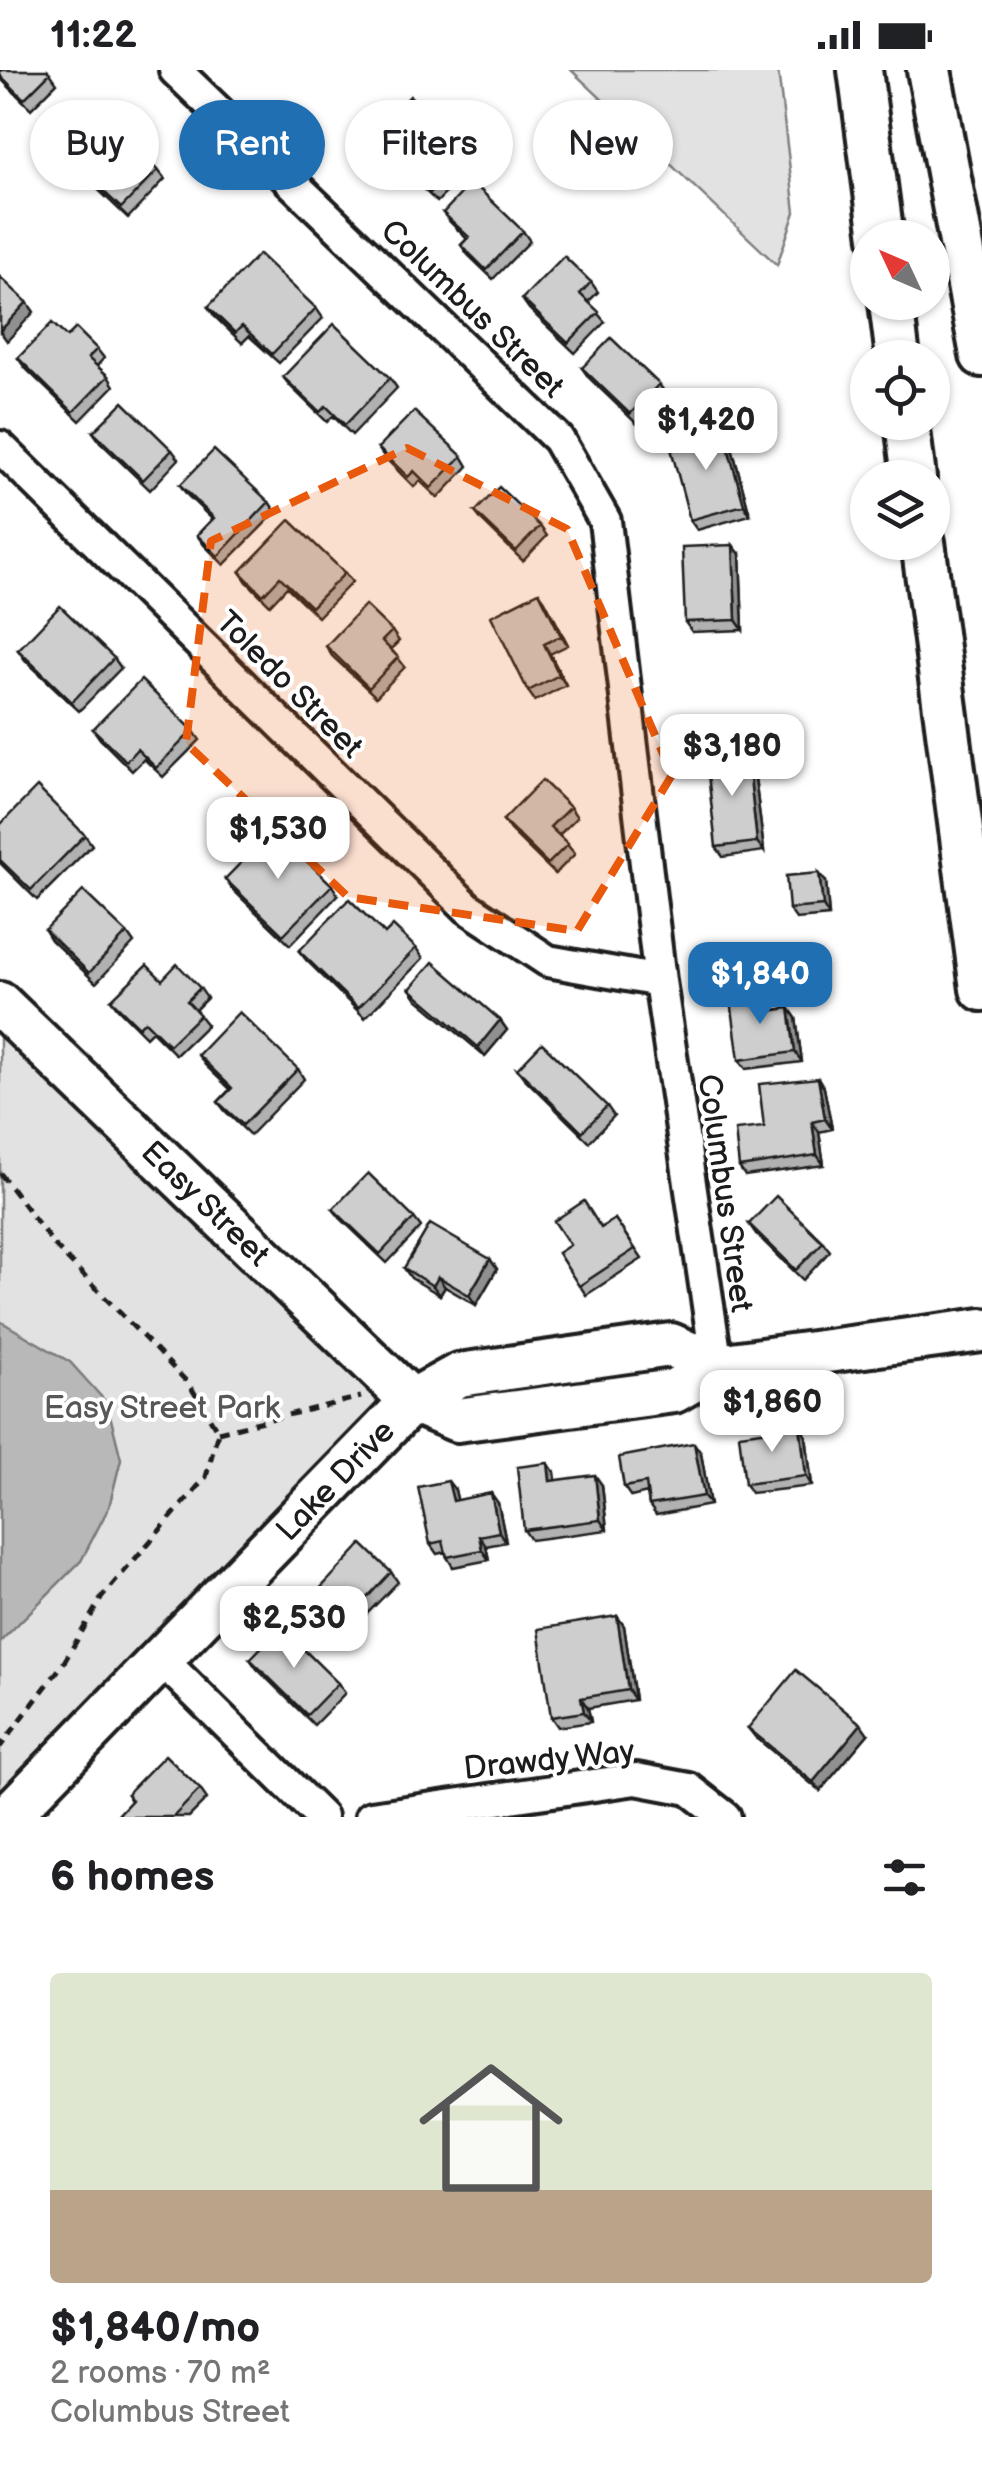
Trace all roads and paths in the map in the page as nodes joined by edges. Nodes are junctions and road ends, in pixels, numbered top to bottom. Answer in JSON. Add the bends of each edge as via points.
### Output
{"nodes":[{"id":1,"x":175,"y":70,"type":"edge"},
{"id":2,"x":860,"y":70,"type":"edge"},
{"id":3,"x":929,"y":70,"type":"edge"},
{"id":4,"x":880,"y":220,"type":"edge"},
{"id":5,"x":982,"y":355,"type":"edge"},
{"id":6,"x":0,"y":447,"type":"edge"},
{"id":7,"x":924,"y":560,"type":"edge"},
{"id":8,"x":660,"y":981,"type":"junction"},
{"id":9,"x":982,"y":989,"type":"edge"},
{"id":10,"x":0,"y":1004,"type":"edge"},
{"id":11,"x":0,"y":1174,"type":"edge"},
{"id":12,"x":982,"y":1330,"type":"edge"},
{"id":13,"x":717,"y":1366,"type":"junction"},
{"id":14,"x":393,"y":1397,"type":"junction"},
{"id":15,"x":218,"y":1432,"type":"junction"},
{"id":16,"x":161,"y":1659,"type":"junction"},
{"id":17,"x":0,"y":1747,"type":"edge"},
{"id":18,"x":7,"y":1817,"type":"edge"},
{"id":19,"x":321,"y":1817,"type":"edge"},
{"id":20,"x":371,"y":1817,"type":"edge"},
{"id":21,"x":725,"y":1817,"type":"edge"}],
"edges":[{"from":1,"to":8,"type":"street","name":"Columbus Street","via":[[558,439],[605,521]]},
{"from":2,"to":4,"type":"street"},
{"from":3,"to":5,"type":"street"},
{"from":6,"to":8,"type":"street","name":"Toledo Street","via":[[468,908],[548,960]]},
{"from":7,"to":9,"type":"street"},
{"from":8,"to":13,"type":"street","name":"Columbus Street"},
{"from":10,"to":14,"type":"street","name":"Easy Street"},
{"from":11,"to":15,"type":"path","via":[[55,1246],[190,1384]]},
{"from":12,"to":13,"type":"street","name":"Easy Street"},
{"from":13,"to":14,"type":"street","name":"Easy Street","via":[[674,1391],[457,1420]]},
{"from":14,"to":15,"type":"path"},
{"from":14,"to":16,"type":"street","name":"Lake Drive"},
{"from":15,"to":17,"type":"path","via":[[206,1477],[102,1598],[63,1664]]},
{"from":16,"to":18,"type":"street","name":"Lake Drive"},
{"from":16,"to":19,"type":"street"},
{"from":20,"to":21,"type":"street","name":"Drawdy Way","via":[[636,1779],[689,1789]]}]}
